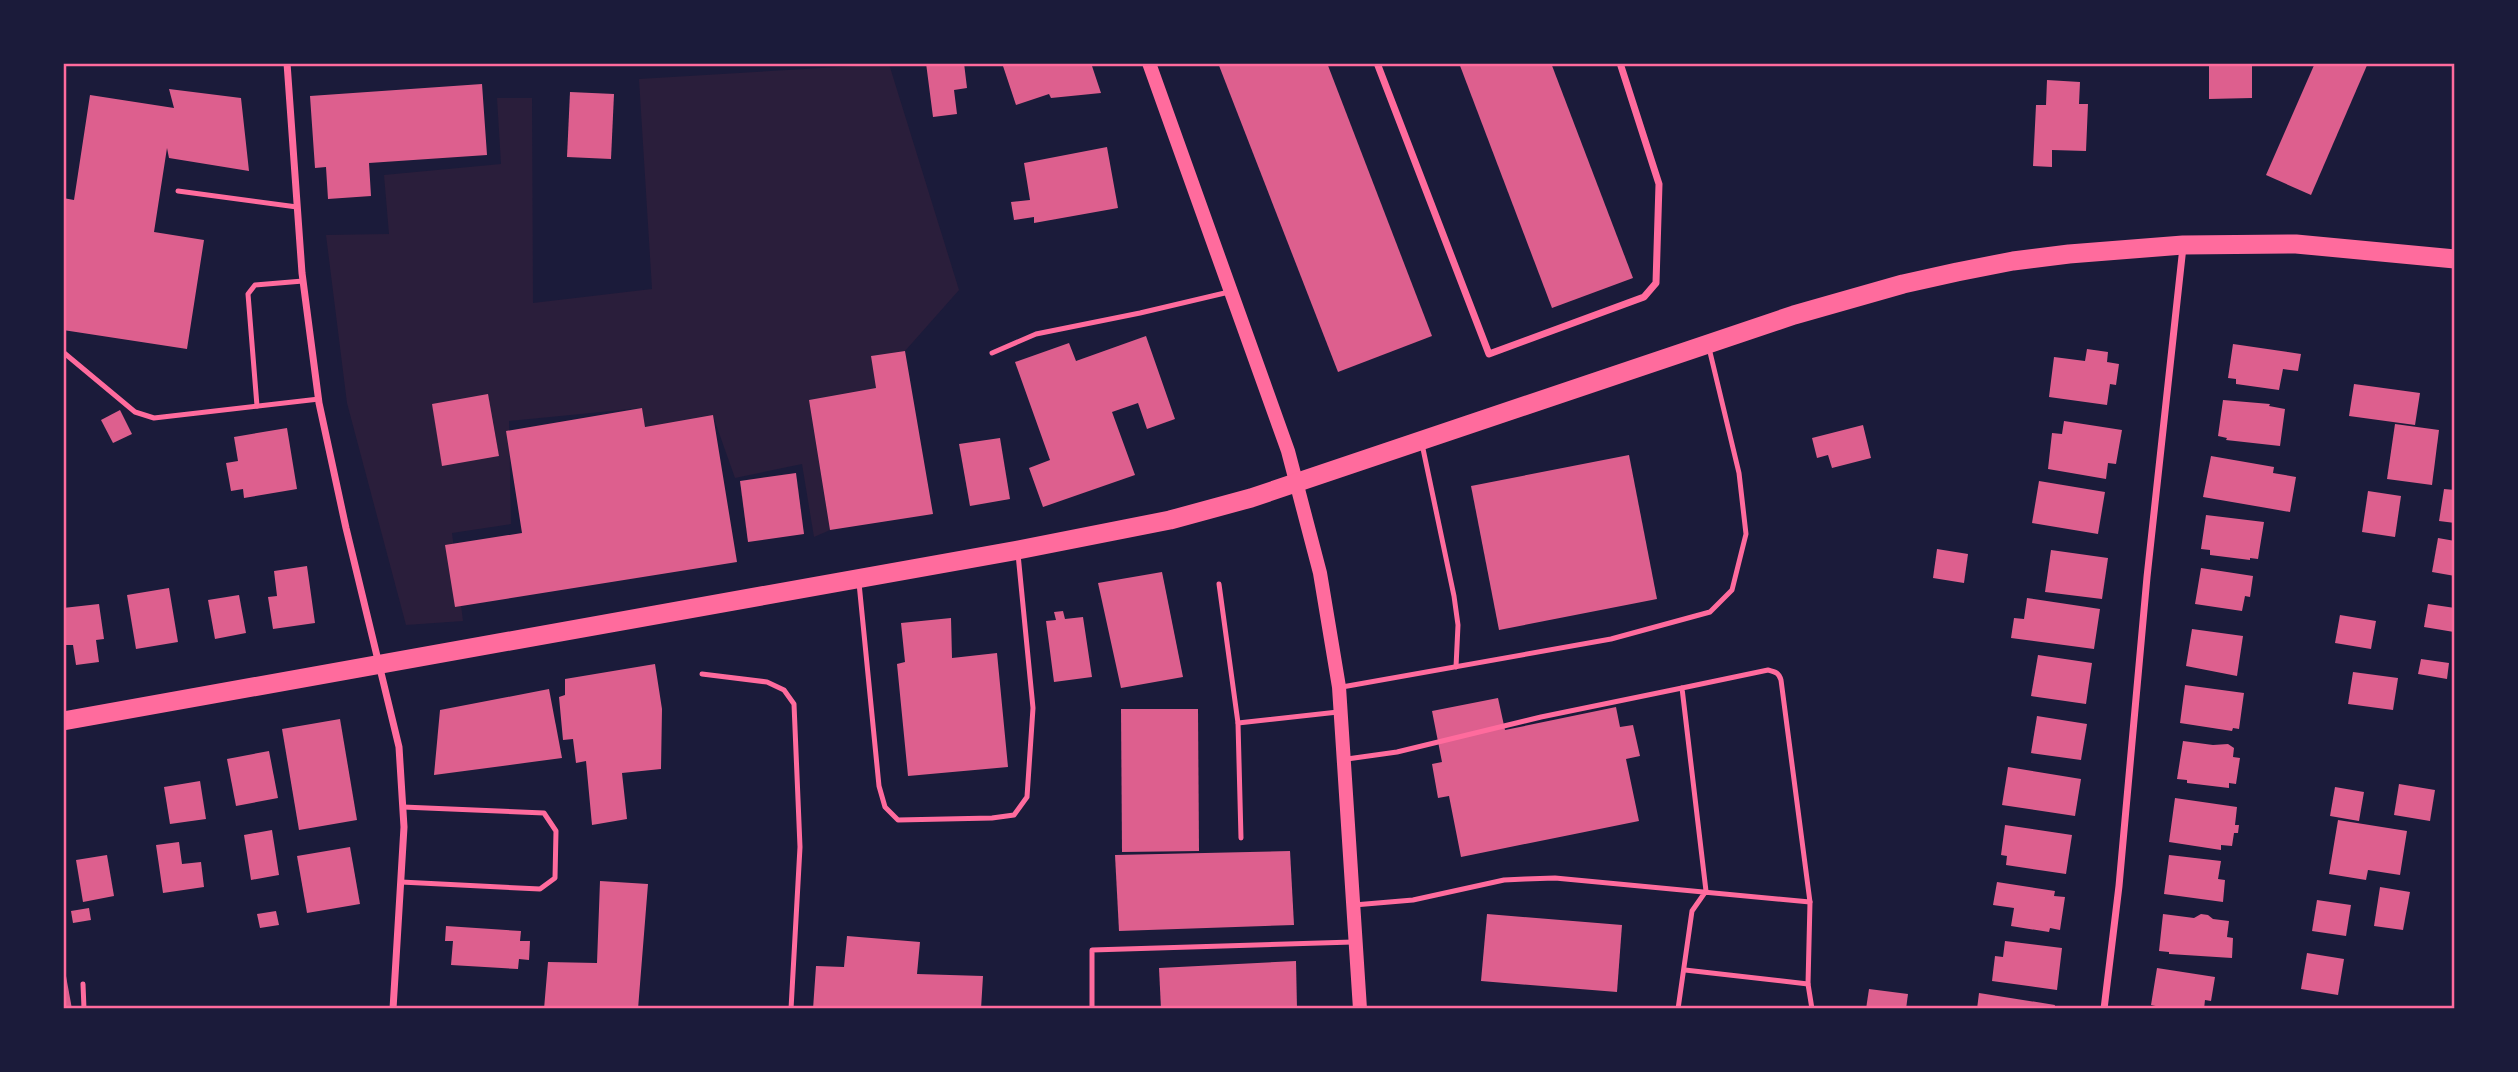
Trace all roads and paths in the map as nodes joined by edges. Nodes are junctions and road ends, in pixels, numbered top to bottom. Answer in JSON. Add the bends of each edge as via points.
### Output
{"nodes":[{"id":1,"x":287,"y":63,"type":"edge"},
{"id":2,"x":1150,"y":63,"type":"edge"},
{"id":3,"x":1377,"y":63,"type":"edge"},
{"id":4,"x":1622,"y":63,"type":"edge"},
{"id":5,"x":178,"y":191,"type":"dead end"},
{"id":6,"x":298,"y":207,"type":"junction"},
{"id":7,"x":2183,"y":245,"type":"junction"},
{"id":8,"x":2455,"y":260,"type":"edge"},
{"id":9,"x":303,"y":281,"type":"junction"},
{"id":10,"x":1231,"y":291,"type":"junction"},
{"id":11,"x":1708,"y":344,"type":"junction"},
{"id":12,"x":63,"y":352,"type":"edge"},
{"id":13,"x":992,"y":353,"type":"dead end"},
{"id":14,"x":319,"y":399,"type":"junction"},
{"id":15,"x":257,"y":406,"type":"junction"},
{"id":16,"x":1422,"y":441,"type":"junction"},
{"id":17,"x":1297,"y":483,"type":"junction"},
{"id":18,"x":1018,"y":551,"type":"junction"},
{"id":19,"x":859,"y":579,"type":"junction"},
{"id":20,"x":1219,"y":584,"type":"dead end"},
{"id":21,"x":380,"y":665,"type":"junction"},
{"id":22,"x":1456,"y":667,"type":"junction"},
{"id":23,"x":702,"y":674,"type":"dead end"},
{"id":24,"x":1339,"y":688,"type":"junction"},
{"id":25,"x":1682,"y":688,"type":"junction"},
{"id":26,"x":1341,"y":711,"type":"junction"},
{"id":27,"x":63,"y":721,"type":"edge"},
{"id":28,"x":1238,"y":723,"type":"junction"},
{"id":29,"x":1345,"y":759,"type":"junction"},
{"id":30,"x":403,"y":807,"type":"junction"},
{"id":31,"x":1241,"y":838,"type":"dead end"},
{"id":32,"x":401,"y":882,"type":"junction"},
{"id":33,"x":1706,"y":891,"type":"junction"},
{"id":34,"x":1810,"y":902,"type":"junction"},
{"id":35,"x":1354,"y":905,"type":"junction"},
{"id":36,"x":1357,"y":942,"type":"junction"},
{"id":37,"x":1685,"y":970,"type":"junction"},
{"id":38,"x":83,"y":984,"type":"dead end"},
{"id":39,"x":1808,"y":984,"type":"junction"},
{"id":40,"x":84,"y":1009,"type":"edge"},
{"id":41,"x":393,"y":1009,"type":"edge"},
{"id":42,"x":792,"y":1009,"type":"edge"},
{"id":43,"x":1092,"y":1009,"type":"edge"},
{"id":44,"x":1360,"y":1009,"type":"edge"},
{"id":45,"x":1678,"y":1009,"type":"edge"},
{"id":46,"x":1812,"y":1009,"type":"edge"},
{"id":47,"x":2104,"y":1009,"type":"edge"}],
"edges":[{"from":1,"to":6,"type":"street"},
{"from":2,"to":10,"type":"main road"},
{"from":3,"to":4,"type":"street","via":[[1489,354],[1644,297],[1656,283],[1659,184]]},
{"from":5,"to":6,"type":"lane"},
{"from":6,"to":9,"type":"street"},
{"from":7,"to":8,"type":"highway","via":[[2296,244]]},
{"from":7,"to":11,"type":"highway","via":[[2069,254],[1957,272],[1849,299]]},
{"from":7,"to":47,"type":"street"},
{"from":9,"to":14,"type":"street"},
{"from":9,"to":15,"type":"lane","via":[[255,285],[248,294]]},
{"from":10,"to":13,"type":"lane","via":[[1036,334]]},
{"from":10,"to":17,"type":"main road"},
{"from":11,"to":16,"type":"highway"},
{"from":11,"to":22,"type":"lane","via":[[1739,472],[1745,522],[1732,590],[1710,612],[1636,633]]},
{"from":12,"to":15,"type":"lane","via":[[135,412],[154,418]]},
{"from":14,"to":15,"type":"lane"},
{"from":14,"to":21,"type":"street"},
{"from":16,"to":17,"type":"highway"},
{"from":16,"to":22,"type":"lane","via":[[1454,596]]},
{"from":17,"to":18,"type":"highway","via":[[1170,520]]},
{"from":17,"to":24,"type":"main road","via":[[1330,619]]},
{"from":18,"to":19,"type":"highway"},
{"from":18,"to":19,"type":"lane","via":[[1033,708],[1027,797],[1014,815],[898,820],[885,807],[879,786]]},
{"from":19,"to":21,"type":"highway"},
{"from":20,"to":28,"type":"lane"},
{"from":21,"to":27,"type":"highway"},
{"from":21,"to":30,"type":"street","via":[[399,747]]},
{"from":22,"to":24,"type":"lane"},
{"from":23,"to":42,"type":"lane","via":[[766,682],[784,690],[794,704],[800,847]]},
{"from":24,"to":26,"type":"main road"},
{"from":25,"to":29,"type":"lane","via":[[1397,752]]},
{"from":25,"to":33,"type":"lane"},
{"from":25,"to":34,"type":"lane","via":[[1768,670],[1779,675]]},
{"from":26,"to":28,"type":"lane"},
{"from":26,"to":29,"type":"main road"},
{"from":28,"to":31,"type":"lane"},
{"from":29,"to":35,"type":"main road"},
{"from":30,"to":32,"type":"street"},
{"from":30,"to":32,"type":"lane","via":[[544,813],[556,831],[555,878],[540,889]]},
{"from":32,"to":41,"type":"street"},
{"from":33,"to":34,"type":"lane"},
{"from":33,"to":35,"type":"lane","via":[[1524,878],[1413,900]]},
{"from":33,"to":37,"type":"lane","via":[[1692,911]]},
{"from":34,"to":39,"type":"lane"},
{"from":35,"to":36,"type":"main road"},
{"from":36,"to":43,"type":"lane","via":[[1092,950]]},
{"from":36,"to":44,"type":"main road"},
{"from":37,"to":39,"type":"lane"},
{"from":37,"to":45,"type":"lane"},
{"from":38,"to":40,"type":"lane"},
{"from":39,"to":46,"type":"lane"}]}
